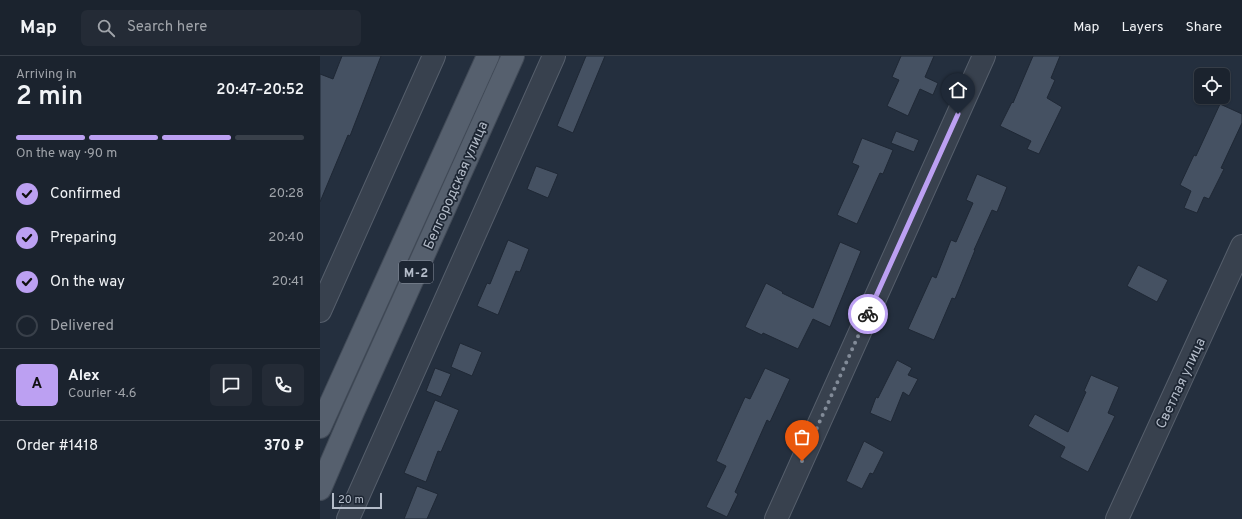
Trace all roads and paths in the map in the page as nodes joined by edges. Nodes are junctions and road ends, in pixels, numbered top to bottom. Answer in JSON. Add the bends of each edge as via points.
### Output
{"nodes":[{"id":1,"x":434,"y":56,"type":"edge"},
{"id":2,"x":488,"y":56,"type":"edge"},
{"id":3,"x":513,"y":56,"type":"edge"},
{"id":4,"x":554,"y":56,"type":"edge"},
{"id":5,"x":984,"y":56,"type":"edge"},
{"id":6,"x":1242,"y":246,"type":"edge"},
{"id":7,"x":320,"y":311,"type":"edge"},
{"id":8,"x":320,"y":427,"type":"edge"},
{"id":9,"x":320,"y":489,"type":"edge"},
{"id":10,"x":348,"y":519,"type":"edge"},
{"id":11,"x":776,"y":519,"type":"edge"},
{"id":12,"x":1117,"y":519,"type":"edge"}],
"edges":[{"from":1,"to":7,"type":"street"},
{"from":2,"to":8,"type":"main road","name":"Белгородская улица","number":"М-2"},
{"from":3,"to":9,"type":"main road","name":"Белгородская улица","number":"М-2"},
{"from":4,"to":10,"type":"street"},
{"from":5,"to":11,"type":"street"},
{"from":6,"to":12,"type":"street","name":"Светлая улица"}]}
